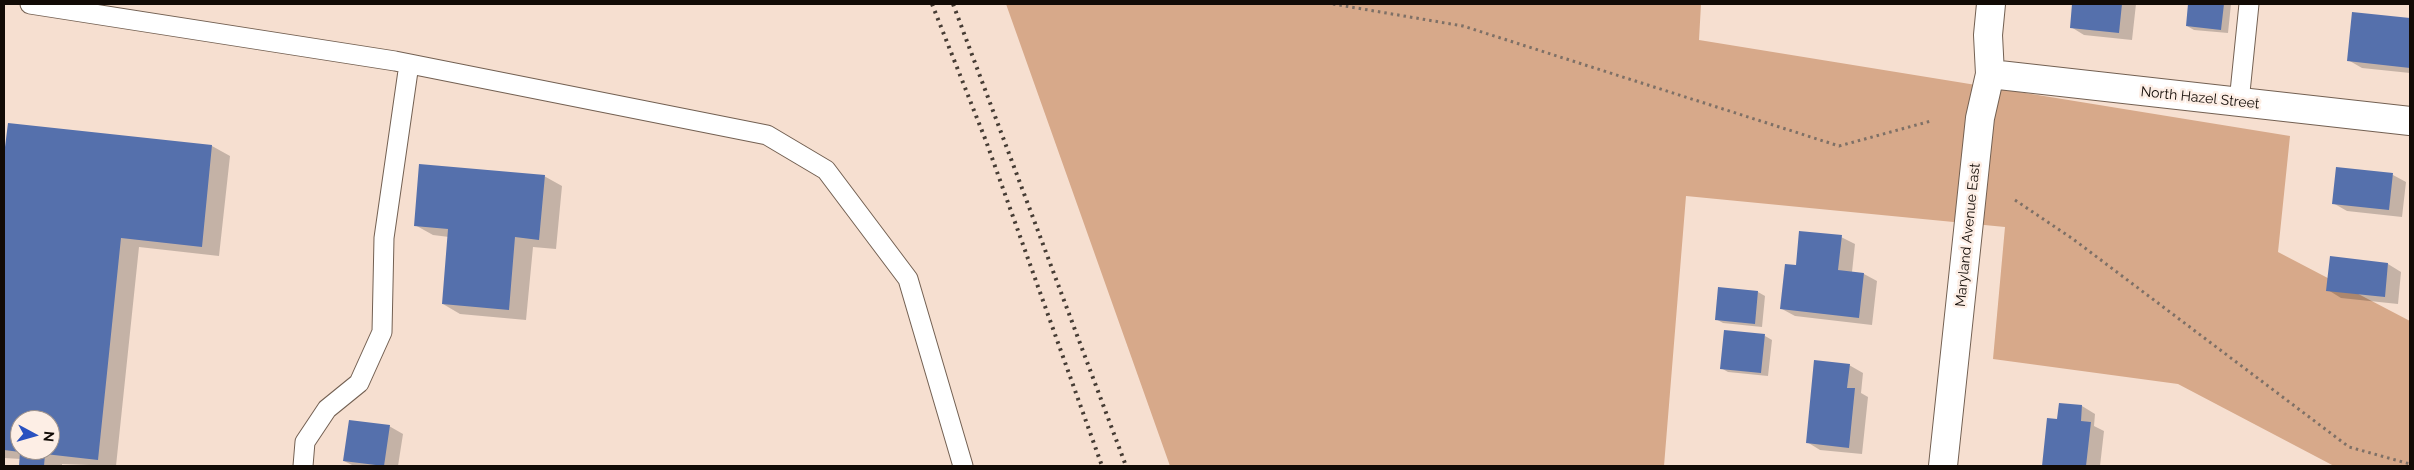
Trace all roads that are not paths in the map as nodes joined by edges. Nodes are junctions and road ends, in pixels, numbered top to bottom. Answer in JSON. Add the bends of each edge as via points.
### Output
{"nodes":[{"id":1,"x":30,"y":4,"type":"edge"},
{"id":2,"x":1991,"y":4,"type":"edge"},
{"id":3,"x":2249,"y":4,"type":"edge"},
{"id":4,"x":409,"y":64,"type":"junction"},
{"id":5,"x":1990,"y":74,"type":"junction"},
{"id":6,"x":2239,"y":102,"type":"junction"},
{"id":7,"x":2410,"y":121,"type":"edge"},
{"id":8,"x":303,"y":466,"type":"edge"},
{"id":9,"x":963,"y":466,"type":"edge"},
{"id":10,"x":1943,"y":466,"type":"edge"}],
"edges":[{"from":1,"to":4,"type":"lane"},
{"from":2,"to":5,"type":"street","name":"Maryland Avenue East","via":[[1988,35]]},
{"from":3,"to":6,"type":"lane"},
{"from":4,"to":8,"type":"lane","via":[[384,238],[382,332],[359,383],[327,409],[305,442]]},
{"from":4,"to":9,"type":"lane","via":[[768,135],[826,170],[908,279]]},
{"from":5,"to":6,"type":"street","name":"North Hazel Street"},
{"from":5,"to":10,"type":"street","name":"Maryland Avenue East","via":[[1980,118]]},
{"from":6,"to":7,"type":"street","name":"North Hazel Street"}]}
